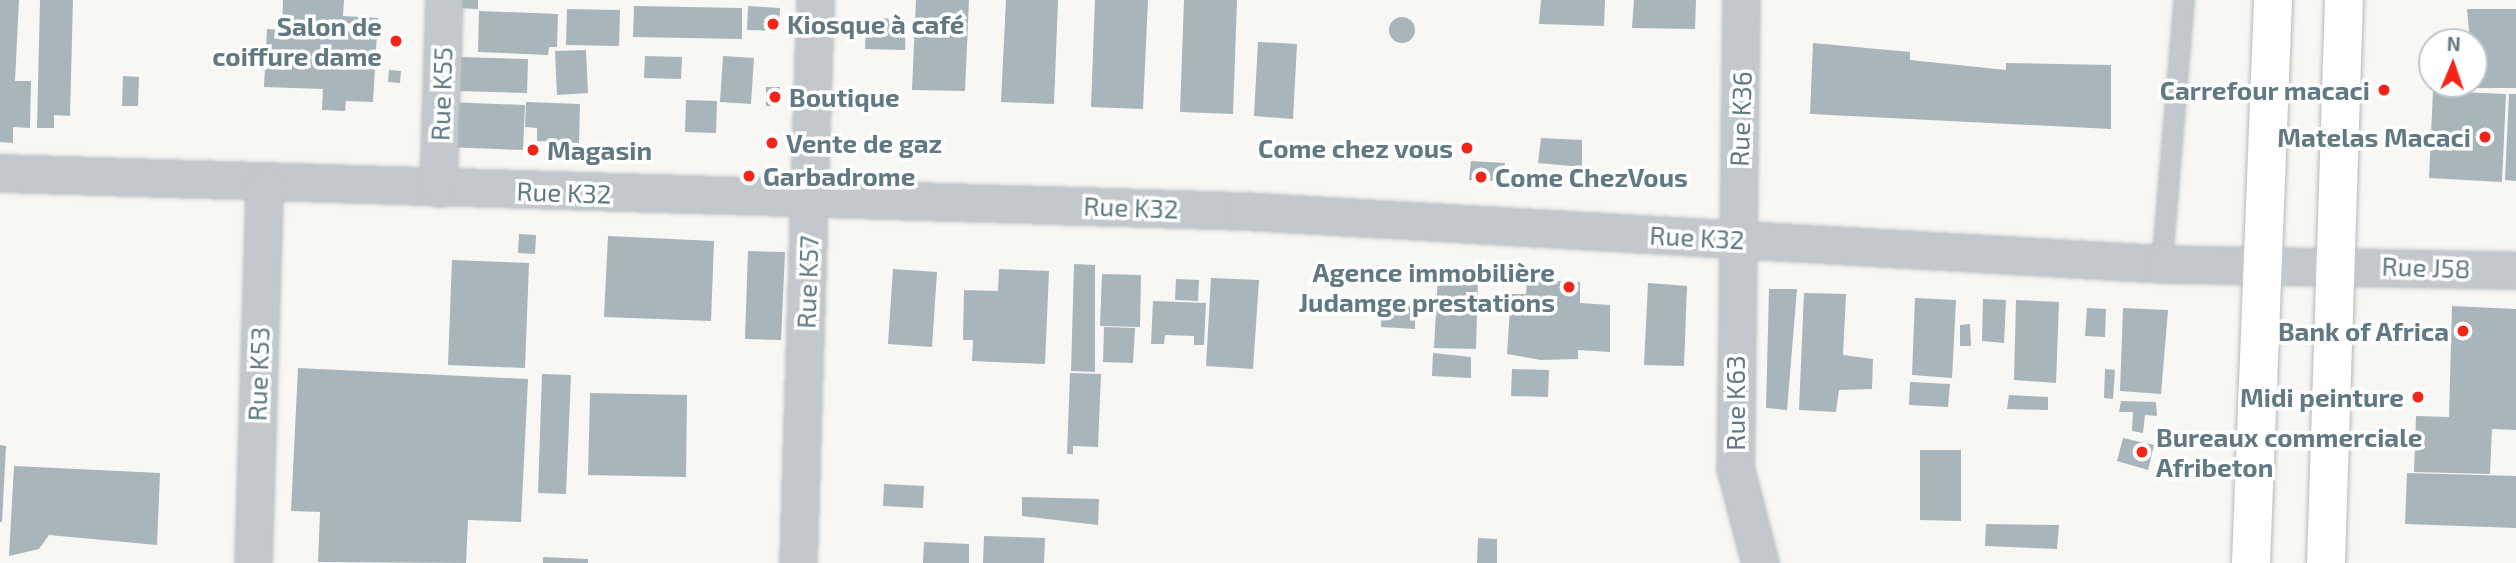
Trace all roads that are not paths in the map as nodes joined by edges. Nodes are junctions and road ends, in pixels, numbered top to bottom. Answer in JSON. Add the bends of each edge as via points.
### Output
{"nodes":[{"id":1,"x":444,"y":0,"type":"edge"},
{"id":2,"x":815,"y":0,"type":"edge"},
{"id":3,"x":1741,"y":0,"type":"edge"},
{"id":4,"x":2184,"y":0,"type":"edge"},
{"id":5,"x":2273,"y":0,"type":"edge"},
{"id":6,"x":2344,"y":0,"type":"edge"},
{"id":7,"x":0,"y":173,"type":"edge"},
{"id":8,"x":264,"y":184,"type":"junction"},
{"id":9,"x":438,"y":188,"type":"junction"},
{"id":10,"x":810,"y":200,"type":"junction"},
{"id":11,"x":1736,"y":239,"type":"junction"},
{"id":12,"x":2162,"y":264,"type":"junction"},
{"id":13,"x":2336,"y":265,"type":"junction"},
{"id":14,"x":2261,"y":266,"type":"junction"},
{"id":15,"x":2516,"y":270,"type":"edge"},
{"id":16,"x":253,"y":563,"type":"edge"},
{"id":17,"x":799,"y":563,"type":"edge"},
{"id":18,"x":1760,"y":563,"type":"edge"},
{"id":19,"x":2251,"y":563,"type":"edge"},
{"id":20,"x":2326,"y":563,"type":"edge"}],
"edges":[{"from":1,"to":9,"type":"street","name":"Rue K55"},
{"from":2,"to":10,"type":"street","name":"Rue K57"},
{"from":3,"to":11,"type":"street","name":"Rue K36"},
{"from":4,"to":12,"type":"lane"},
{"from":5,"to":14,"type":"main road"},
{"from":6,"to":13,"type":"main road"},
{"from":7,"to":8,"type":"street","name":"Rue K32"},
{"from":8,"to":9,"type":"street","name":"Rue K32"},
{"from":8,"to":16,"type":"street","name":"Rue K53"},
{"from":9,"to":10,"type":"street","name":"Rue K32"},
{"from":10,"to":11,"type":"street","name":"Rue K32","via":[[1244,211]]},
{"from":10,"to":17,"type":"street","name":"Rue K57"},
{"from":11,"to":12,"type":"street","name":"Rue K32"},
{"from":11,"to":18,"type":"street","name":"Rue K63","via":[[1735,467]]},
{"from":12,"to":14,"type":"street","name":"Rue K32"},
{"from":13,"to":14,"type":"street","name":"Rue J58"},
{"from":13,"to":15,"type":"street","name":"Rue J58"},
{"from":13,"to":20,"type":"main road"},
{"from":14,"to":19,"type":"main road"}]}
